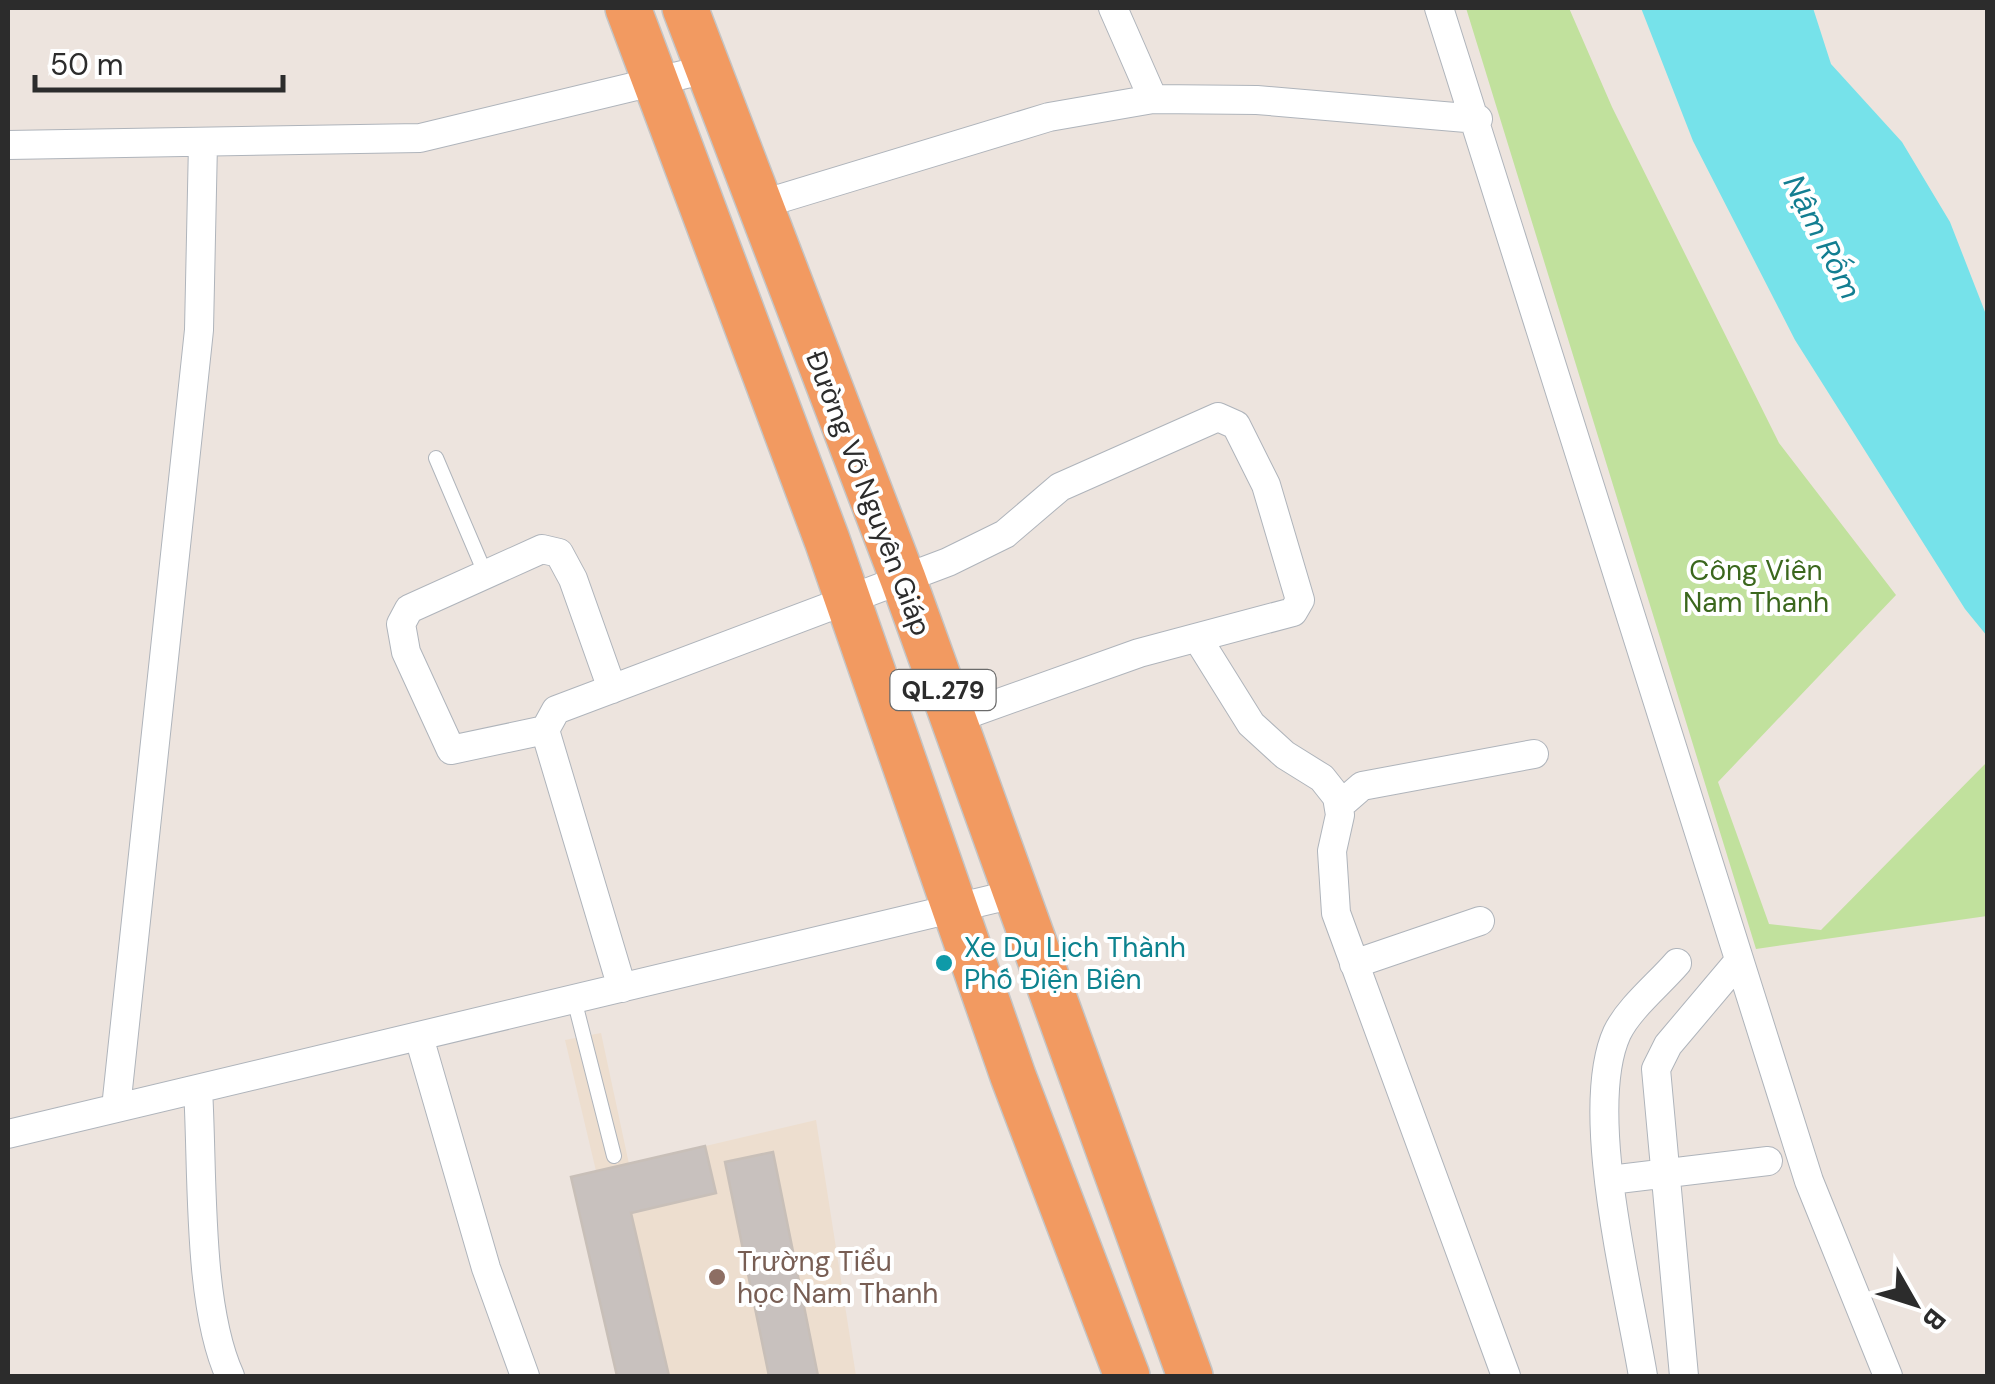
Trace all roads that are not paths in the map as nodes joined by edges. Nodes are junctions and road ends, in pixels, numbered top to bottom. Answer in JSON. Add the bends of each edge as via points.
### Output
{"nodes":[{"id":1,"x":628,"y":8,"type":"edge"},
{"id":2,"x":1114,"y":8,"type":"edge"},
{"id":3,"x":1439,"y":8,"type":"edge"},
{"id":4,"x":696,"y":12,"type":"edge"},
{"id":5,"x":707,"y":69,"type":"junction"},
{"id":6,"x":658,"y":82,"type":"junction"},
{"id":7,"x":1153,"y":99,"type":"junction"},
{"id":8,"x":1478,"y":118,"type":"junction"},
{"id":9,"x":204,"y":143,"type":"junction"},
{"id":10,"x":8,"y":145,"type":"edge"},
{"id":11,"x":759,"y":205,"type":"junction"},
{"id":12,"x":436,"y":458,"type":"dead end"},
{"id":13,"x":484,"y":574,"type":"junction"},
{"id":14,"x":902,"y":578,"type":"junction"},
{"id":15,"x":848,"y":598,"type":"junction"},
{"id":16,"x":1198,"y":638,"type":"junction"},
{"id":17,"x":612,"y":689,"type":"junction"},
{"id":18,"x":954,"y":718,"type":"junction"},
{"id":19,"x":545,"y":730,"type":"junction"},
{"id":20,"x":1534,"y":754,"type":"dead end"},
{"id":21,"x":1339,"y":806,"type":"junction"},
{"id":22,"x":1018,"y":893,"type":"junction"},
{"id":23,"x":955,"y":908,"type":"junction"},
{"id":24,"x":1480,"y":921,"type":"dead end"},
{"id":25,"x":1738,"y":962,"type":"junction"},
{"id":26,"x":1677,"y":963,"type":"dead end"},
{"id":27,"x":1354,"y":964,"type":"junction"},
{"id":28,"x":622,"y":988,"type":"junction"},
{"id":29,"x":574,"y":1000,"type":"junction"},
{"id":30,"x":419,"y":1036,"type":"junction"},
{"id":31,"x":198,"y":1089,"type":"junction"},
{"id":32,"x":116,"y":1108,"type":"junction"},
{"id":33,"x":8,"y":1134,"type":"edge"},
{"id":34,"x":614,"y":1156,"type":"dead end"},
{"id":35,"x":1768,"y":1162,"type":"dead end"},
{"id":36,"x":1661,"y":1172,"type":"junction"},
{"id":37,"x":1617,"y":1178,"type":"junction"},
{"id":38,"x":230,"y":1376,"type":"edge"},
{"id":39,"x":524,"y":1376,"type":"edge"},
{"id":40,"x":1127,"y":1376,"type":"edge"},
{"id":41,"x":1190,"y":1376,"type":"edge"},
{"id":42,"x":1506,"y":1376,"type":"edge"},
{"id":43,"x":1643,"y":1376,"type":"edge"},
{"id":44,"x":1684,"y":1376,"type":"edge"},
{"id":45,"x":1888,"y":1376,"type":"edge"}],
"edges":[{"from":1,"to":6,"type":"highway","name":"Đường Võ Nguyên Giáp","number":"QL.279"},
{"from":2,"to":7,"type":"street"},
{"from":3,"to":8,"type":"street"},
{"from":4,"to":5,"type":"highway","name":"Đường Võ Nguyên Giáp","number":"QL.279"},
{"from":5,"to":6,"type":"street"},
{"from":5,"to":11,"type":"highway","name":"Đường Võ Nguyên Giáp","number":"QL.279"},
{"from":6,"to":9,"type":"street","via":[[420,138]]},
{"from":6,"to":15,"type":"highway","name":"Đường Võ Nguyên Giáp","number":"QL.279"},
{"from":7,"to":8,"type":"street","via":[[1258,100]]},
{"from":7,"to":11,"type":"street","via":[[1049,117]]},
{"from":8,"to":25,"type":"street"},
{"from":9,"to":10,"type":"street"},
{"from":9,"to":32,"type":"street","via":[[199,330]]},
{"from":11,"to":14,"type":"highway","name":"Đường Võ Nguyên Giáp","number":"QL.279"},
{"from":12,"to":13,"type":"lane"},
{"from":13,"to":17,"type":"street","via":[[542,549],[559,554]]},
{"from":13,"to":19,"type":"street","via":[[409,608],[402,624],[406,652],[450,750]]},
{"from":14,"to":15,"type":"street"},
{"from":14,"to":16,"type":"street","via":[[1006,534],[1060,487],[1218,417],[1236,425],[1266,485],[1300,600],[1282,618]]},
{"from":14,"to":18,"type":"highway","name":"Đường Võ Nguyên Giáp","number":"QL.279"},
{"from":15,"to":17,"type":"street"},
{"from":15,"to":23,"type":"highway","name":"Đường Võ Nguyên Giáp","number":"QL.279"},
{"from":16,"to":18,"type":"street"},
{"from":16,"to":21,"type":"street","via":[[1251,724],[1322,778]]},
{"from":17,"to":19,"type":"street","via":[[556,710]]},
{"from":18,"to":22,"type":"highway","name":"Đường Võ Nguyên Giáp","number":"QL.279"},
{"from":19,"to":28,"type":"street"},
{"from":20,"to":21,"type":"street","via":[[1362,786]]},
{"from":21,"to":27,"type":"street","via":[[1332,851],[1336,913]]},
{"from":22,"to":23,"type":"street"},
{"from":22,"to":41,"type":"highway","name":"Đường Võ Nguyên Giáp","number":"QL.279"},
{"from":23,"to":28,"type":"street"},
{"from":23,"to":40,"type":"highway","name":"Đường Võ Nguyên Giáp","number":"QL.279"},
{"from":24,"to":27,"type":"street"},
{"from":25,"to":36,"type":"street","via":[[1668,1045],[1656,1069]]},
{"from":25,"to":45,"type":"street","via":[[1810,1182]]},
{"from":26,"to":37,"type":"street","via":[[1619,1028],[1609,1054],[1604,1081]]},
{"from":27,"to":42,"type":"street"},
{"from":28,"to":29,"type":"street"},
{"from":29,"to":30,"type":"street"},
{"from":29,"to":34,"type":"lane"},
{"from":30,"to":31,"type":"street"},
{"from":30,"to":39,"type":"street"},
{"from":31,"to":32,"type":"street"},
{"from":31,"to":38,"type":"street","via":[[210,1286],[218,1350]]},
{"from":32,"to":33,"type":"street"},
{"from":35,"to":36,"type":"street"},
{"from":36,"to":37,"type":"street"},
{"from":36,"to":44,"type":"street"},
{"from":37,"to":43,"type":"street"}]}
